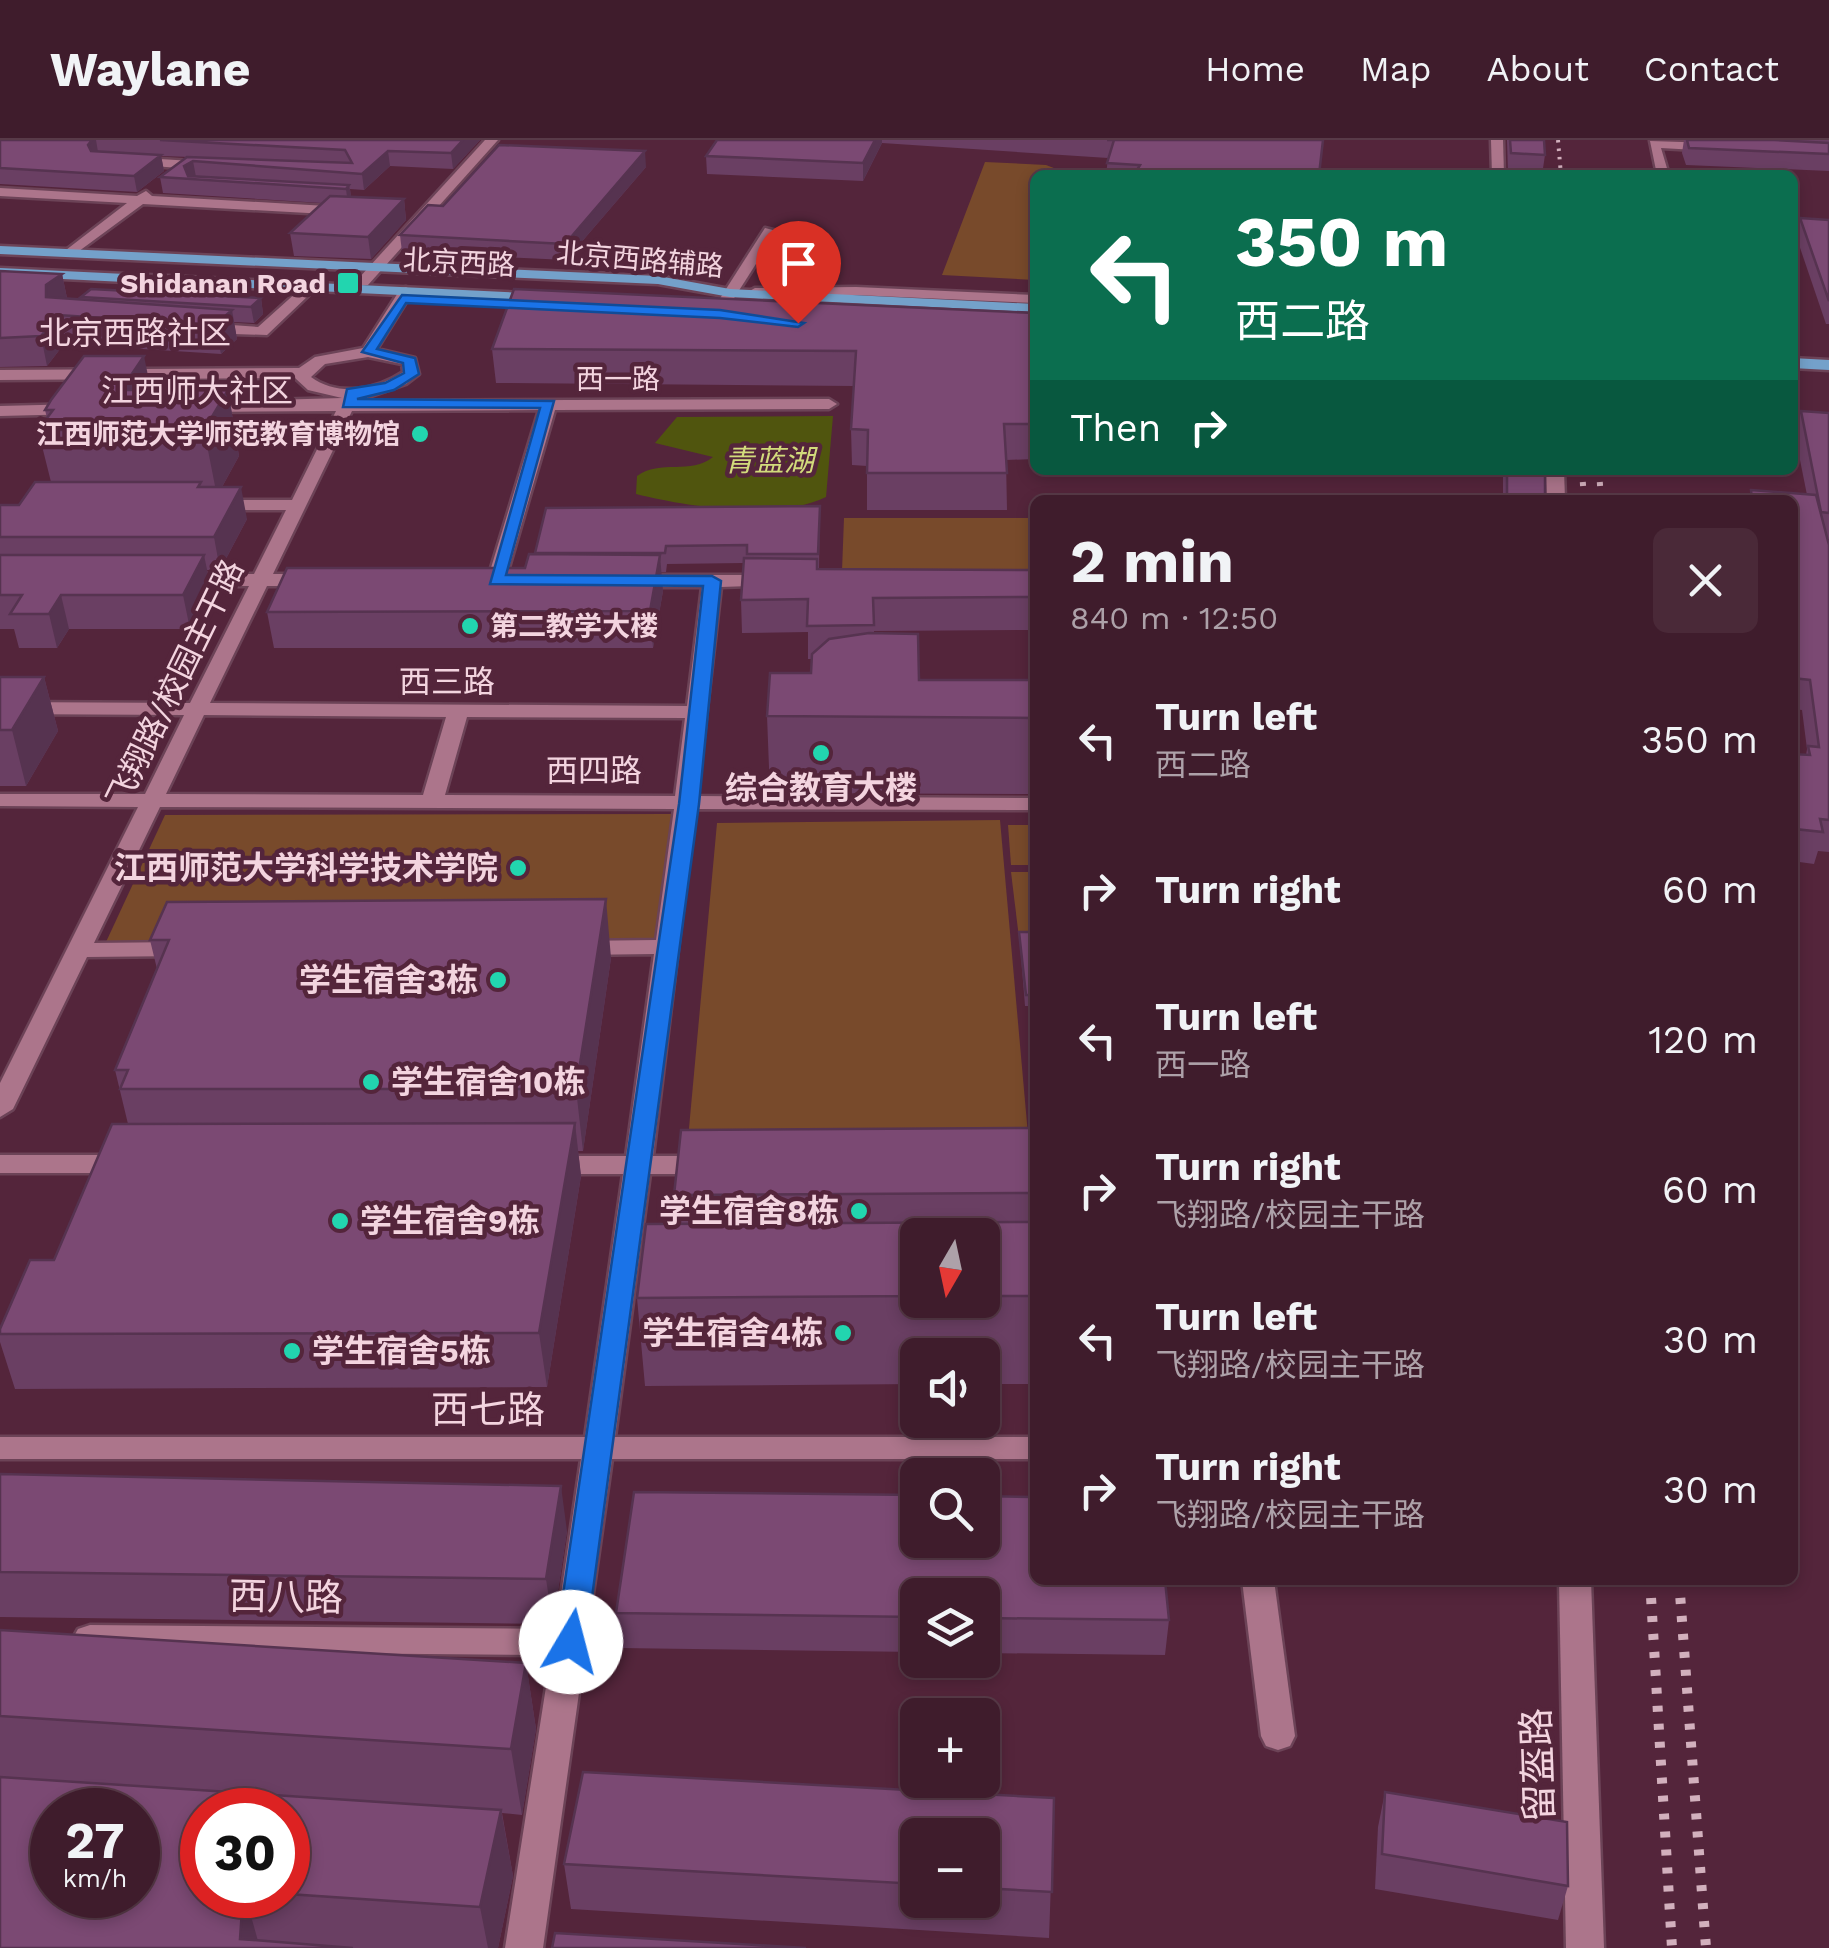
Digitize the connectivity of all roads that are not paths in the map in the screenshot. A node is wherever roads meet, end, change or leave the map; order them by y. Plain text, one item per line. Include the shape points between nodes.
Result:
1 (492, 140) edge
2 (1498, 140) edge
3 (1732, 148) edge
4 (202, 152) edge
5 (116, 161) edge
6 (186, 165) junction
7 (222, 166) edge
8 (1498, 170) edge
9 (1662, 170) edge
10 (143, 182) edge
11 (161, 184) junction
12 (0, 192) edge
13 (140, 200) junction
14 (344, 211) edge
15 (770, 232) dead end
16 (0, 250) edge
17 (70, 253) junction
18 (0, 263) edge
19 (378, 266) junction
20 (0, 272) edge
21 (0, 280) edge
22 (362, 282) junction
23 (104, 285) junction
24 (303, 294) junction
25 (404, 295) junction
26 (89, 296) edge
27 (1030, 299) edge
28 (726, 302) junction
29 (563, 303) edge
30 (704, 306) edge
31 (1030, 308) edge
32 (740, 315) edge
33 (1030, 320) edge
34 (1030, 320) edge
35 (188, 328) edge
36 (1798, 348) edge
37 (1829, 350) edge
38 (368, 352) junction
39 (1798, 363) edge
40 (1829, 365) edge
41 (303, 372) junction
42 (0, 375) edge
43 (350, 398) junction
44 (549, 404) junction
45 (829, 404) dead end
46 (174, 407) edge
47 (96, 409) edge
48 (0, 411) edge
49 (298, 504) junction
50 (199, 505) edge
51 (150, 580) edge
52 (262, 580) junction
53 (340, 580) edge
54 (496, 580) edge
55 (614, 581) edge
56 (712, 581) junction
57 (791, 581) edge
58 (0, 708) edge
59 (196, 711) junction
60 (458, 712) junction
61 (697, 712) junction
62 (0, 800) edge
63 (153, 801) junction
64 (432, 802) junction
65 (689, 804) junction
66 (1030, 804) edge
67 (667, 947) junction
68 (550, 948) edge
69 (216, 949) edge
70 (79, 950) junction
71 (0, 1109) edge
72 (0, 1164) edge
73 (155, 1164) edge
74 (524, 1165) edge
75 (640, 1165) junction
76 (739, 1165) edge
77 (0, 1448) edge
78 (1030, 1448) edge
79 (600, 1450) junction
80 (1259, 1585) edge
81 (1575, 1585) edge
82 (59, 1638) edge
83 (571, 1642) junction
84 (1278, 1736) dead end
85 (524, 1948) edge
86 (1585, 1948) edge

1 - 19 street
2 - 8 street
3 - 9 street via 1654,144
4 - 6 street
5 - 6 street
6 - 7 street
6 - 11 street
10 - 11 street
11 - 13 street
12 - 13 street
13 - 14 street
13 - 17 street
15 - 28 street
16 - 17 main road, 北京西路辅路
17 - 19 main road, 北京西路辅路
18 - 22 main road, 北京西路
19 - 22 street
19 - 28 main road, 北京西路辅路 via 658,280
20 - 25 main road, 北京西路
21 - 23 main road, 北京西路辅路
22 - 28 main road, 北京西路
23 - 24 main road, 北京西路辅路
23 - 26 street
24 - 25 main road, 北京西路辅路
24 - 35 street via 262,332
25 - 29 main road, 北京西路辅路
25 - 38 street
27 - 28 street via 856,291
28 - 31 main road, 北京西路辅路
28 - 32 street
28 - 33 main road, 北京西路
30 - 34 main road, 北京西路
36 - 37 main road
38 - 41 street via 320,360
38 - 43 street via 410,361 412,374
39 - 40 main road
41 - 42 street
41 - 43 street via 309,385
43 - 44 street, 西一路
43 - 46 street
43 - 49 street, 飞翔路/校园主干路
44 - 45 street, 西一路
44 - 54 street
47 - 48 street
49 - 50 street
49 - 52 street, 飞翔路/校园主干路
51 - 52 street
52 - 53 street
52 - 59 street, 飞翔路/校园主干路
55 - 56 street
56 - 57 street
56 - 61 street
58 - 59 street, 西三路
59 - 60 street, 西三路
59 - 63 street, 飞翔路/校园主干路
60 - 61 street, 西三路
60 - 64 street
61 - 65 street
62 - 63 street, 西四路
63 - 64 street, 西四路
63 - 70 street, 飞翔路/校园主干路
64 - 65 street, 西四路
65 - 66 street, 西四路
65 - 67 street
67 - 68 street
67 - 75 street
69 - 70 street
70 - 71 street, 飞翔路/校园主干路
72 - 73 street
74 - 75 street
75 - 76 street
75 - 79 street
77 - 79 street, 西七路
78 - 79 street, 西七路
79 - 83 street
80 - 84 street
81 - 86 street, 留盔路
82 - 83 street, 西八路
83 - 85 street

